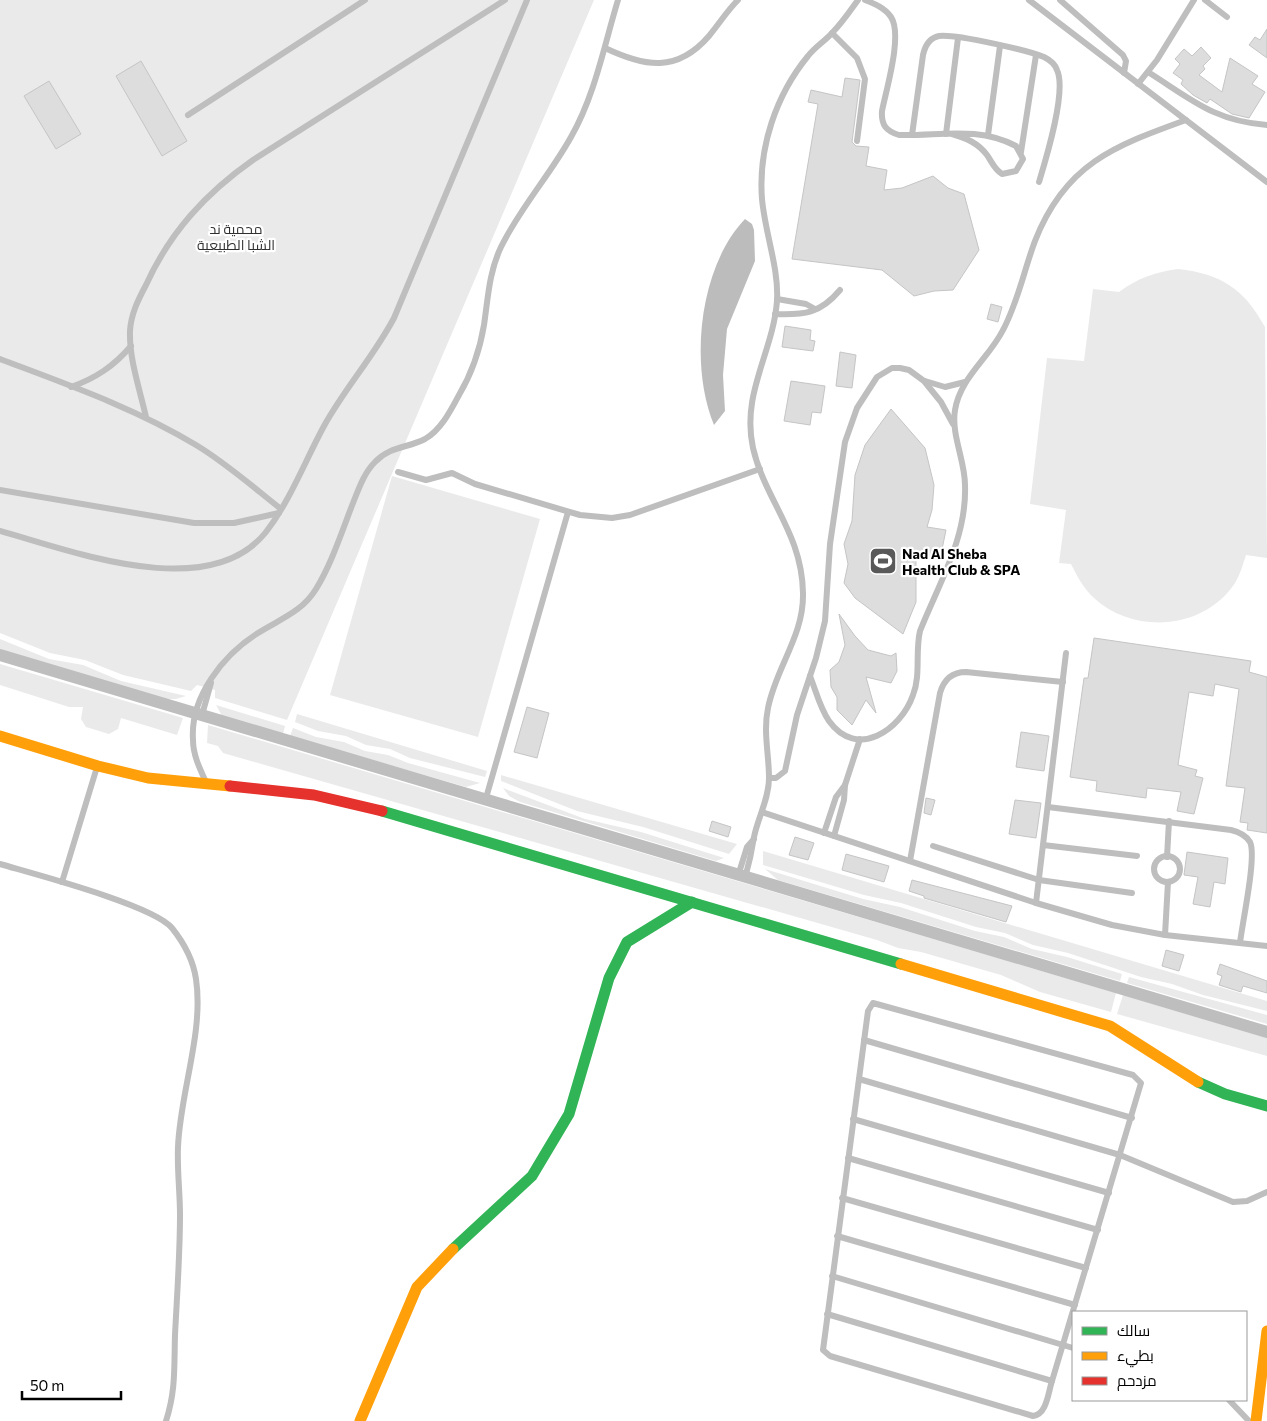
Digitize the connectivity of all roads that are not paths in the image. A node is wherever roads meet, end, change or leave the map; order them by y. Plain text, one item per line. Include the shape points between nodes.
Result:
1 (365, 0) edge
2 (505, 0) edge
3 (527, 0) edge
4 (618, 0) edge
5 (738, 0) edge
6 (858, 0) edge
7 (865, 0) edge
8 (1029, 0) edge
9 (1060, 0) edge
10 (1194, 0) edge
11 (1205, 0) edge
12 (1227, 17) dead end
13 (832, 33) junction
14 (958, 38) junction
15 (1000, 46) junction
16 (605, 48) junction
17 (1036, 55) junction
18 (1148, 72) junction
19 (1124, 73) junction
20 (1138, 84) junction
21 (188, 116) dead end
22 (1186, 120) junction
23 (1267, 125) edge
24 (949, 134) junction
25 (912, 135) junction
26 (988, 135) junction
27 (858, 141) dead end
28 (1021, 152) junction
29 (1039, 182) dead end
30 (1267, 182) edge
31 (840, 290) dead end
32 (777, 299) junction
33 (815, 309) junction
34 (775, 314) junction
35 (131, 346) junction
36 (0, 359) edge
37 (924, 381) junction
38 (965, 382) junction
39 (71, 387) junction
40 (146, 417) junction
41 (954, 426) junction
42 (760, 468) junction
43 (398, 472) dead end
44 (0, 490) edge
45 (280, 511) junction
46 (568, 512) junction
47 (0, 531) edge
48 (1066, 653) dead end
49 (0, 655) edge
50 (810, 676) junction
51 (1063, 682) junction
52 (199, 714) junction
53 (0, 736) edge
54 (860, 739) junction
55 (98, 766) junction
56 (769, 778) junction
57 (206, 784) junction
58 (845, 785) junction
59 (486, 798) junction
60 (1048, 806) junction
61 (762, 812) junction
62 (1169, 821) junction
63 (824, 833) junction
64 (834, 836) junction
65 (1043, 844) junction
66 (933, 846) dead end
67 (1137, 856) dead end
68 (1167, 857) junction
69 (910, 861) junction
70 (0, 864) edge
71 (742, 877) junction
72 (1039, 880) junction
73 (62, 882) junction
74 (1168, 882) junction
75 (1132, 893) dead end
76 (692, 902) junction
77 (1036, 903) junction
78 (1165, 935) junction
79 (1240, 943) junction
80 (1267, 946) edge
81 (1267, 1032) edge
82 (864, 1040) junction
83 (859, 1079) junction
84 (1267, 1106) edge
85 (1132, 1118) junction
86 (853, 1119) junction
87 (1120, 1155) junction
88 (848, 1158) junction
89 (1267, 1192) edge
90 (1109, 1193) junction
91 (842, 1198) junction
92 (1098, 1230) junction
93 (837, 1236) junction
94 (1086, 1268) junction
95 (832, 1276) junction
96 (1075, 1305) junction
97 (1073, 1311) edge
98 (827, 1314) junction
99 (1072, 1315) edge
100 (1267, 1330) edge
101 (1063, 1345) junction
102 (1072, 1348) edge
103 (1052, 1381) junction
104 (1230, 1401) edge
105 (166, 1421) edge
106 (360, 1421) edge
107 (1249, 1421) edge
108 (1256, 1421) edge

1 - 21 lane
2 - 35 lane via 253,160 206,197 167,244 152,271 135,309
3 - 45 lane via 394,318 382,341 325,423
4 - 16 lane
5 - 16 lane via 698,47 676,59 652,64 635,62
6 - 13 lane
7 - 25 lane via 886,10 895,25 882,120 891,133
8 - 19 lane
9 - 19 lane via 1123,56 1126,61
10 - 18 lane
11 - 12 lane
13 - 27 lane via 857,58 865,79
13 - 32 lane via 792,78 769,132 763,161 762,190
14 - 15 lane
14 - 24 lane
14 - 25 lane via 940,36 924,48
15 - 17 lane
15 - 26 lane
16 - 52 lane via 591,93 571,137 501,248 489,284 479,348 447,416 426,438 394,448 375,462 362,481 324,575 309,600 286,618 249,639 227,658 211,679
17 - 28 lane
17 - 29 lane via 1052,62 1059,76 1053,133
18 - 20 lane
18 - 23 lane via 1212,113 1240,123
19 - 20 lane
20 - 22 lane
22 - 30 lane
22 - 38 lane via 1117,146 1088,165 1068,185 1055,201 1036,238 1003,330
24 - 25 lane
24 - 26 lane via 976,132
24 - 28 lane via 971,141 1002,174 1016,171 1023,159
26 - 28 lane via 1010,143
31 - 33 lane via 831,300
32 - 33 lane via 806,304
32 - 34 lane
33 - 34 lane via 805,314
34 - 42 lane via 751,404 750,426
35 - 39 lane via 110,367
35 - 40 lane
36 - 39 lane
37 - 38 lane via 945,387
37 - 41 lane
37 - 50 lane via 909,370 900,368 884,372 866,392 850,424 830,544 825,620
38 - 41 lane via 955,410
39 - 40 lane
40 - 45 lane via 198,446
41 - 54 lane via 966,484 963,517 955,550 920,631 914,694 894,726 872,739
42 - 46 lane via 630,515 594,518
42 - 56 lane via 796,548 803,593 797,636 768,706 765,739
43 - 46 lane via 426,480 452,473 475,484
44 - 45 lane via 194,523 234,523
45 - 47 lane via 264,534 246,550 224,562 199,568 174,569 102,559
46 - 59 lane
48 - 51 lane
49 - 52 street
50 - 54 lane via 829,721 842,733
50 - 56 lane via 797,715 785,771 776,778
51 - 60 lane
51 - 69 lane via 966,672 946,679 940,693
52 - 57 lane via 193,726 194,752
52 - 59 street
53 - 55 street
54 - 58 lane
55 - 57 street via 148,778
55 - 73 lane
56 - 61 lane
57 - 76 street via 289,792 350,803
58 - 63 lane via 836,797
58 - 64 lane
59 - 71 street
60 - 62 lane
60 - 65 lane
61 - 63 lane
61 - 71 lane
62 - 68 lane
62 - 79 lane via 1239,832 1250,842 1252,856
63 - 64 lane
64 - 69 lane
65 - 67 lane
65 - 72 lane
66 - 72 lane
68 - 74 lane via 1177,861 1179,872
68 - 74 lane via 1161,858 1154,867 1157,878
69 - 77 lane
70 - 73 lane
71 - 81 street
72 - 75 lane
72 - 77 lane
73 - 105 lane via 144,910 170,926 184,943 196,978 191,1060 178,1147 180,1236 175,1383
74 - 78 lane
76 - 84 street via 1110,1026 1180,1072 1242,1103
76 - 106 street via 627,942 609,978 569,1114 532,1176 466,1235 417,1287
77 - 78 lane via 1112,925
78 - 79 lane
79 - 80 lane
82 - 83 lane
82 - 85 lane
82 - 85 lane via 868,1009 876,1003 1133,1075 1141,1085
83 - 86 lane
83 - 87 lane
85 - 87 lane
86 - 88 lane
86 - 90 lane
87 - 89 lane via 1233,1202 1247,1201
87 - 90 lane
88 - 91 lane
88 - 92 lane
90 - 92 lane
91 - 93 lane
91 - 94 lane
92 - 94 lane
93 - 95 lane
93 - 96 lane
94 - 96 lane
95 - 98 lane
95 - 101 lane
96 - 97 lane
98 - 103 lane
98 - 103 lane via 822,1346 830,1356 1032,1416 1043,1410
99 - 101 lane
100 - 108 street
101 - 102 lane
101 - 103 lane
104 - 107 lane

